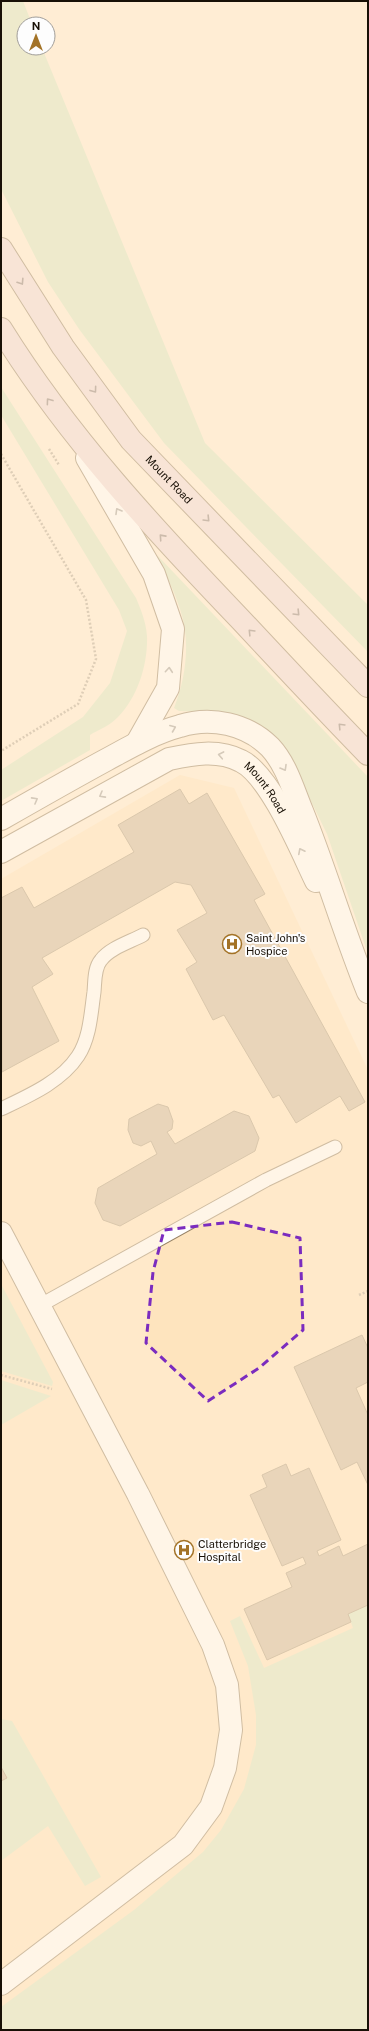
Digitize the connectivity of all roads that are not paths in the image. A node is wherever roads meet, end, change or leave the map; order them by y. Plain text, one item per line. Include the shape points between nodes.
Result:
1 (1, 249) edge
2 (1, 329) edge
3 (72, 432) junction
4 (368, 686) edge
5 (137, 743) junction
6 (368, 754) edge
7 (1, 819) edge
8 (1, 852) edge
9 (143, 935) dead end
10 (350, 948) junction
11 (368, 992) edge
12 (1, 1109) edge
13 (335, 1147) dead end
14 (1, 1233) edge
15 (39, 1306) junction
16 (1, 1984) edge

1 -> 4 main road, Mount Road via 63,347 131,440
3 -> 2 main road via 24,366
5 -> 3 street via 168,688 173,629 154,574
6 -> 3 main road via 182,559
7 -> 5 street, Mount Road
5 -> 10 street, Mount Road via 180,726 205,721 229,724 246,731 270,747 286,770 317,849
10 -> 8 street, Mount Road via 260,775 241,761 221,755 201,753 169,759
9 - 12 lane via 100,960 96,970 90,1026 78,1055 63,1074
10 - 11 street, Mount Road
13 - 15 lane via 266,1180
14 - 15 street
15 - 16 street via 89,1399 213,1645 227,1685 231,1730 225,1768 211,1807 183,1845

